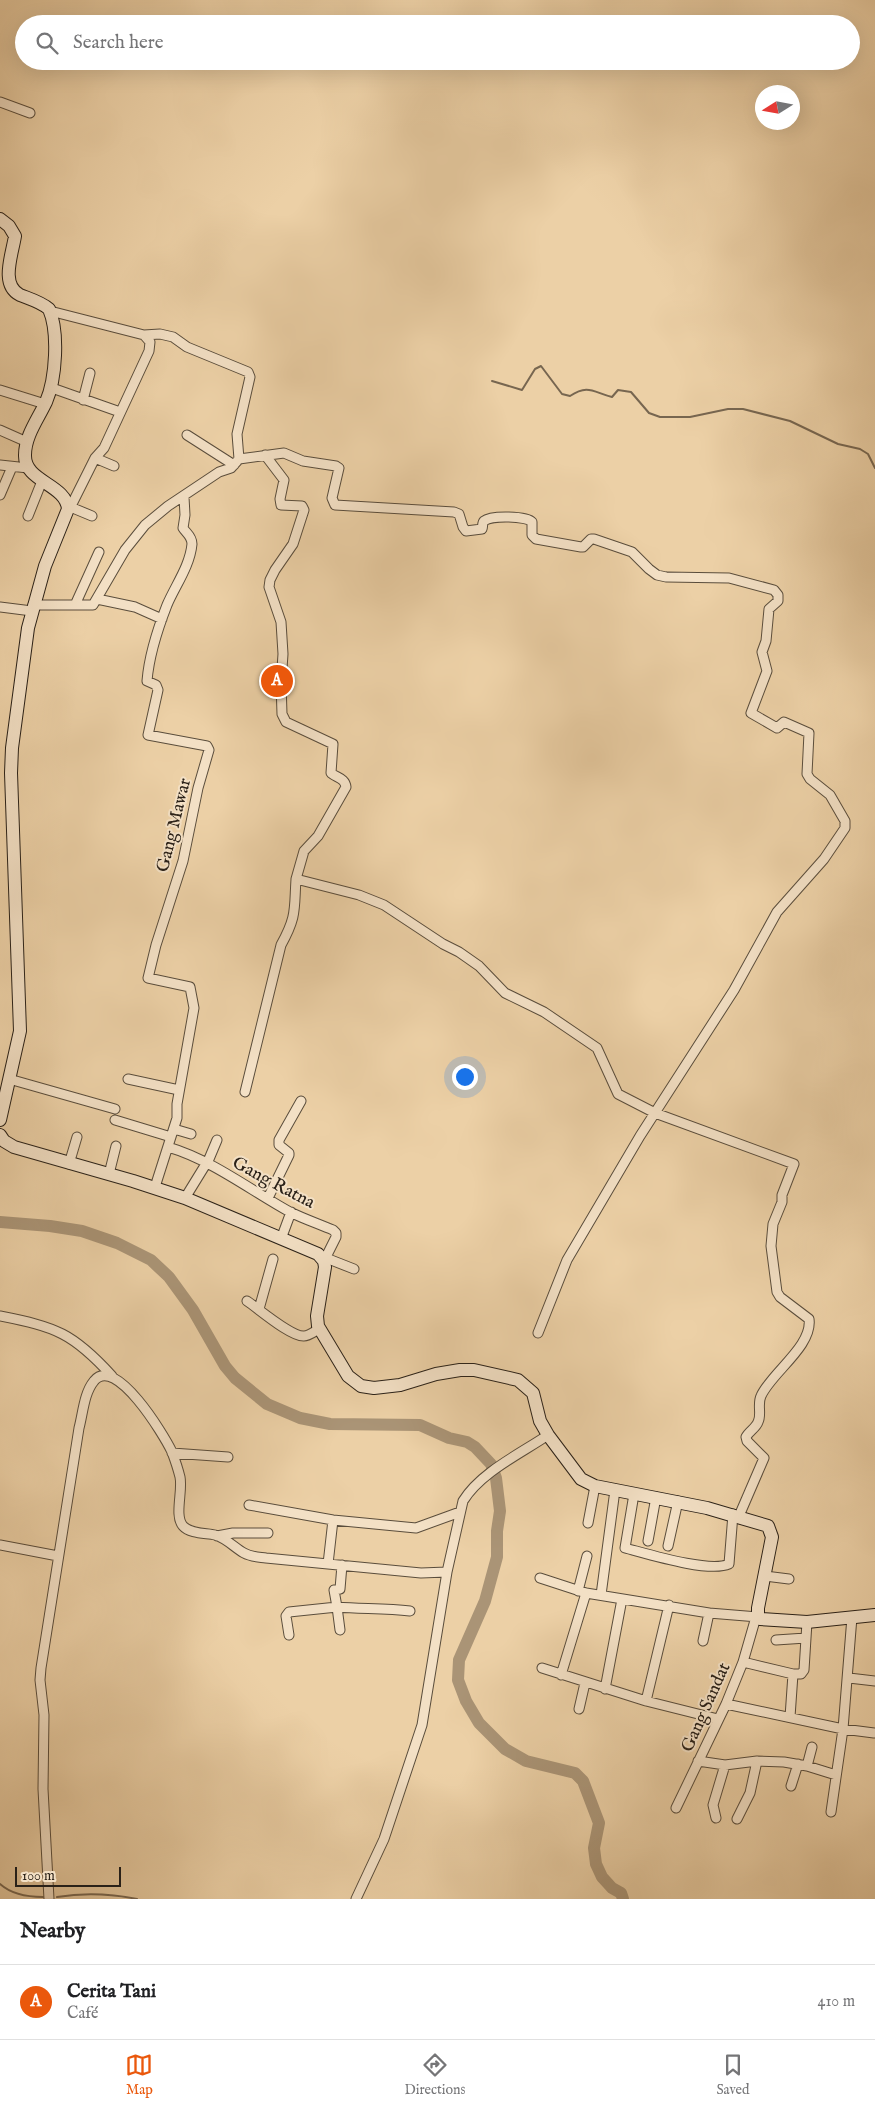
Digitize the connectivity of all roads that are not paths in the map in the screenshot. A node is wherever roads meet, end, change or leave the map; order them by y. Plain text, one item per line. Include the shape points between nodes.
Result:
1 (0, 102) edge
2 (30, 113) dead end
3 (0, 219) edge
4 (3, 271) edge
5 (50, 311) junction
6 (144, 335) junction
7 (90, 373) dead end
8 (52, 388) junction
9 (0, 390) edge
10 (83, 400) junction
11 (45, 404) junction
12 (120, 412) junction
13 (0, 430) edge
14 (187, 435) dead end
15 (27, 442) junction
16 (265, 455) junction
17 (96, 458) junction
18 (237, 462) junction
19 (0, 465) edge
20 (114, 466) dead end
21 (12, 467) junction
22 (28, 468) junction
23 (42, 481) junction
24 (0, 495) edge
25 (184, 497) junction
26 (70, 506) junction
27 (28, 516) dead end
28 (92, 516) dead end
29 (99, 552) dead end
30 (98, 599) junction
31 (75, 605) junction
32 (0, 607) edge
33 (33, 608) junction
34 (162, 619) junction
35 (296, 879) junction
36 (9, 1079) junction
37 (128, 1079) dead end
38 (179, 1090) junction
39 (245, 1092) dead end
40 (301, 1101) dead end
41 (115, 1109) dead end
42 (655, 1113) junction
43 (0, 1120) edge
44 (115, 1120) dead end
45 (172, 1133) junction
46 (192, 1134) dead end
47 (0, 1135) edge
48 (77, 1137) dead end
49 (217, 1140) dead end
50 (116, 1146) dead end
51 (168, 1147) junction
52 (206, 1163) junction
53 (69, 1164) junction
54 (109, 1174) junction
55 (155, 1187) junction
56 (185, 1198) junction
57 (268, 1198) junction
58 (291, 1212) junction
59 (281, 1239) junction
60 (325, 1259) junction
61 (273, 1260) dead end
62 (354, 1269) dead end
63 (247, 1301) dead end
64 (259, 1309) junction
65 (0, 1316) edge
66 (319, 1329) junction
67 (538, 1334) dead end
68 (112, 1376) junction
69 (548, 1435) junction
70 (172, 1453) junction
71 (228, 1457) dead end
72 (595, 1486) junction
73 (615, 1490) junction
74 (634, 1494) junction
75 (656, 1497) junction
76 (678, 1501) junction
77 (249, 1505) dead end
78 (460, 1512) junction
79 (736, 1515) junction
80 (333, 1520) junction
81 (588, 1522) dead end
82 (268, 1533) dead end
83 (218, 1536) junction
84 (648, 1541) dead end
85 (0, 1545) edge
86 (668, 1546) dead end
87 (58, 1556) junction
88 (587, 1556) dead end
89 (328, 1564) junction
90 (342, 1565) junction
91 (446, 1572) junction
92 (765, 1576) junction
93 (540, 1578) dead end
94 (789, 1579) dead end
95 (582, 1592) junction
96 (601, 1595) junction
97 (622, 1599) junction
98 (669, 1605) junction
99 (337, 1607) junction
100 (410, 1611) dead end
101 (709, 1613) junction
102 (875, 1615) edge
103 (757, 1617) junction
104 (852, 1617) junction
105 (807, 1622) junction
106 (340, 1630) dead end
107 (289, 1635) dead end
108 (806, 1638) junction
109 (776, 1640) dead end
110 (703, 1641) dead end
111 (743, 1662) junction
112 (542, 1668) dead end
113 (793, 1674) junction
114 (561, 1675) junction
115 (849, 1678) junction
116 (875, 1681) edge
117 (586, 1683) junction
118 (605, 1689) junction
119 (646, 1701) junction
120 (726, 1704) junction
121 (579, 1709) dead end
122 (790, 1717) junction
123 (718, 1719) junction
124 (844, 1729) junction
125 (874, 1733) edge
126 (812, 1746) dead end
127 (757, 1760) junction
128 (698, 1761) junction
129 (725, 1765) junction
130 (803, 1765) junction
131 (836, 1775) junction
132 (791, 1786) dead end
133 (676, 1808) dead end
134 (831, 1812) dead end
135 (716, 1818) dead end
136 (737, 1819) dead end
137 (49, 1899) edge
138 (356, 1899) edge

1 - 2 street
3 - 4 street via 15,236
4 - 5 street via 10,289
5 - 6 street
5 - 8 street via 55,358
6 - 12 street via 150,342 150,351
6 - 18 street via 173,337 187,347 250,373 238,434
7 - 10 street
8 - 10 street
8 - 11 street
9 - 11 street
10 - 12 street
11 - 15 street
12 - 17 street
13 - 15 street
14 - 18 street
15 - 22 street via 25,456
16 - 18 street
16 - 35 street via 284,480 282,505 302,506 304,510 292,544 270,580 272,599 281,622 284,654 282,714 286,722 333,744 331,773 344,780 346,788 320,832 304,851
16 - 42 street via 284,453 303,461 339,468 332,498 335,505 454,512 459,514 466,530 482,529 486,520 509,516 531,519 532,535 536,538 580,547 594,539 632,552 657,575 729,578 774,590 778,595 778,601 769,610 762,652 767,671 751,713 777,728 785,722 809,733 808,774 830,795 845,820 845,828 824,859 777,912 734,990
17 - 20 street
17 - 26 street
18 - 25 street
19 - 21 street
21 - 22 street
21 - 24 street
22 - 23 street
23 - 26 street
23 - 27 street
25 - 30 street via 154,518 131,542
25 - 34 street, Gang Mawar via 183,528 190,536 191,547
26 - 28 street
26 - 33 street via 45,566
29 - 31 street
30 - 31 street via 90,606
30 - 34 street via 140,608
31 - 33 street
32 - 33 street
33 - 36 street via 24,645 11,762 21,1019
34 - 38 street, Gang Mawar via 148,677 148,682 156,685 158,690 148,735 207,746 209,750 183,861 148,978 192,990 194,1008
35 - 39 street via 296,909 292,926 281,945
35 - 42 street via 359,895 384,905 459,952 479,966 505,993 544,1012 593,1045 603,1059 616,1093
36 - 41 street
36 - 43 street
37 - 38 street
38 - 45 street, Gang Mawar via 178,1115
40 - 57 street via 279,1140 279,1145 289,1155
42 - 67 street via 567,1260
42 - 79 street via 794,1164 773,1224 771,1246 777,1292 809,1319 809,1324 798,1350 760,1397 759,1421 746,1437 746,1442 764,1458
44 - 45 street
45 - 46 street
45 - 51 street, Gang Mawar
47 - 53 street via 14,1147
48 - 53 street
49 - 52 street
50 - 54 street
51 - 52 street, Gang Ratna
51 - 55 street, Gang Mawar
52 - 56 street
52 - 57 street, Gang Ratna
53 - 54 street
54 - 55 street
55 - 56 street
56 - 59 street
57 - 58 street, Gang Ratna
58 - 59 street
58 - 60 street, Gang Ratna via 336,1233
59 - 60 street
60 - 62 street
60 - 66 street via 317,1316
61 - 64 street
63 - 64 street
64 - 66 street via 276,1323 298,1334 305,1336
65 - 68 street via 61,1331 91,1352
66 - 69 street via 344,1372 365,1387 395,1386 460,1370 518,1380 533,1392 540,1421
68 - 70 street via 139,1402
68 - 87 street via 96,1378 88,1392
69 - 72 street via 581,1479
69 - 78 street via 477,1483 463,1501
70 - 71 street
70 - 83 street via 182,1487 179,1516 182,1525 189,1530
72 - 73 street
72 - 81 street
73 - 74 street
73 - 96 street
74 - 75 street
74 - 79 street via 625,1548 689,1563 729,1564
75 - 76 street
75 - 84 street
76 - 79 street
76 - 86 street
77 - 80 street
78 - 80 street via 416,1528
78 - 91 street
79 - 92 street via 771,1530
80 - 89 street
82 - 83 street
83 - 89 street via 254,1557
85 - 87 street
87 - 137 street via 40,1680 44,1715 43,1789
88 - 95 street
89 - 90 street
90 - 91 street via 421,1573
90 - 99 street via 340,1590 334,1590
91 - 138 street via 422,1725 384,1839
92 - 94 street
92 - 103 street
93 - 95 street
95 - 96 street
95 - 114 street
96 - 97 street
97 - 98 street
97 - 118 street
98 - 101 street
98 - 119 street
99 - 100 street
99 - 106 street
99 - 107 street via 289,1612 286,1616
101 - 103 street
101 - 110 street
102 - 104 street
103 - 105 street
103 - 111 street, Gang Sandat
104 - 105 street
104 - 115 street
105 - 108 street
108 - 109 street
108 - 113 street via 803,1673
111 - 113 street
111 - 120 street, Gang Sandat
112 - 114 street
113 - 122 street
114 - 117 street
115 - 116 street
115 - 124 street
117 - 118 street
117 - 121 street
118 - 119 street
119 - 123 street
120 - 122 street
120 - 123 street, Gang Sandat
122 - 124 street
123 - 128 street, Gang Sandat
124 - 125 street
124 - 131 street
126 - 130 street
127 - 129 street
127 - 130 street
127 - 136 street via 750,1793
128 - 129 street
128 - 133 street, Gang Sandat
129 - 135 street via 713,1805
130 - 131 street
130 - 132 street
131 - 134 street

